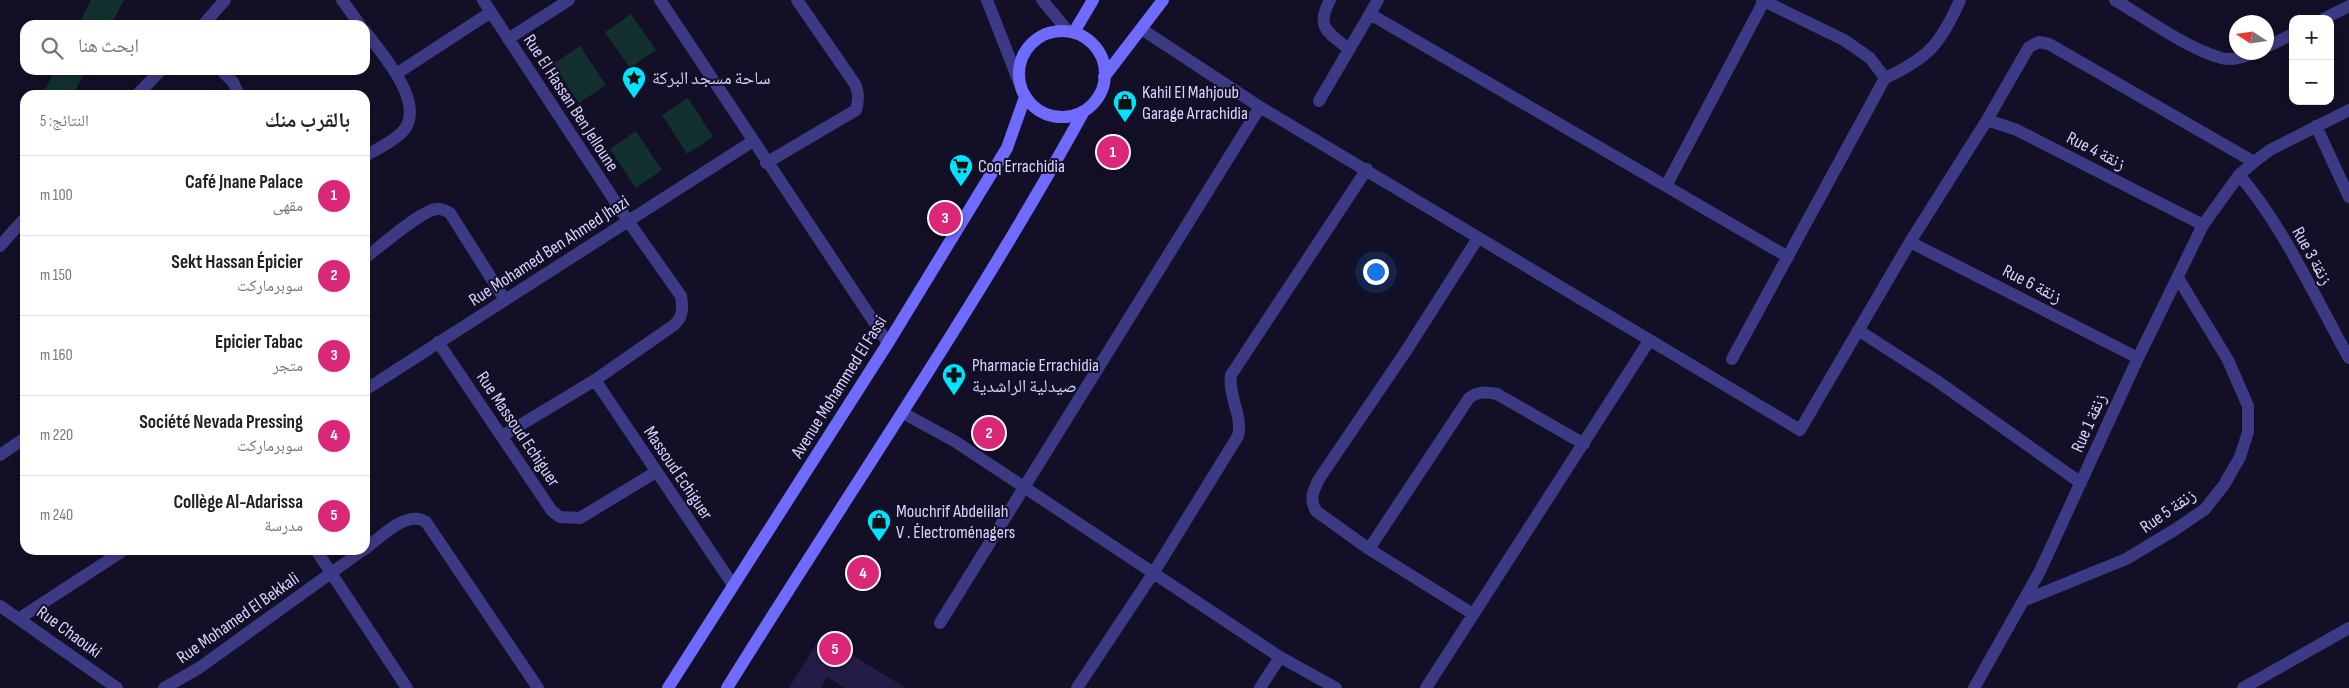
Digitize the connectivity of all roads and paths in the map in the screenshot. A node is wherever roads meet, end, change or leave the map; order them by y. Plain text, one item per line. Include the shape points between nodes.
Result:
1 (225, 0) edge
2 (342, 0) edge
3 (483, 0) edge
4 (569, 0) edge
5 (660, 0) edge
6 (797, 0) edge
7 (987, 0) edge
8 (1042, 0) edge
9 (1093, 0) edge
10 (1163, 0) edge
11 (1330, 0) edge
12 (1378, 0) edge
13 (1763, 0) edge
14 (2115, 0) edge
15 (1959, 1) edge
16 (2343, 5) edge
17 (490, 12) junction
18 (1370, 14) junction
19 (2329, 15) edge
20 (207, 20) edge
21 (356, 20) edge
22 (1143, 30) junction
23 (1071, 32) junction
24 (2289, 36) edge
25 (370, 38) edge
26 (508, 39) junction
27 (2274, 43) edge
28 (1349, 49) junction
29 (2229, 58) edge
30 (396, 74) junction
31 (156, 75) edge
32 (226, 75) edge
33 (1104, 78) junction
34 (1885, 78) junction
35 (1019, 82) junction
36 (142, 90) edge
37 (237, 90) edge
38 (1025, 97) junction
39 (1319, 101) dead end
40 (1260, 107) junction
41 (2349, 110) edge
42 (1084, 111) junction
43 (1987, 120) junction
44 (2316, 126) junction
45 (753, 141) junction
46 (370, 153) edge
47 (2254, 162) junction
48 (766, 163) junction
49 (1368, 169) junction
50 (2239, 175) junction
51 (1666, 186) junction
52 (2349, 197) edge
53 (628, 221) junction
54 (2203, 225) junction
55 (20, 227) edge
56 (1478, 238) junction
57 (1910, 242) junction
58 (0, 246) edge
59 (370, 254) edge
60 (1788, 257) junction
61 (2178, 278) junction
62 (505, 300) junction
63 (1858, 330) junction
64 (1649, 341) junction
65 (438, 342) junction
66 (888, 343) junction
67 (2138, 358) junction
68 (2349, 358) edge
69 (1732, 359) dead end
70 (595, 380) junction
71 (370, 387) edge
72 (903, 413) junction
73 (502, 436) junction
74 (20, 441) edge
75 (1584, 444) junction
76 (0, 455) edge
77 (656, 472) junction
78 (2081, 483) junction
79 (1026, 487) junction
80 (370, 545) edge
81 (1369, 549) junction
82 (115, 555) edge
83 (319, 555) edge
84 (356, 555) edge
85 (1154, 572) junction
86 (331, 574) junction
87 (733, 585) junction
88 (0, 596) edge
89 (2024, 601) junction
90 (10, 611) edge
91 (1473, 614) junction
92 (940, 623) dead end
93 (2349, 628) edge
94 (1280, 657) junction
95 (116, 688) edge
96 (164, 688) edge
97 (407, 688) edge
98 (538, 688) edge
99 (668, 688) edge
100 (728, 688) edge
101 (1077, 688) edge
102 (1260, 688) edge
103 (1336, 688) edge
104 (1426, 688) edge
105 (1974, 688) edge
106 (2243, 688) edge

1 - 20 street
2 - 21 street
3 - 17 street, Rue El Hassan Ben Jelloune
4 - 26 street
5 - 45 street
6 - 48 street via 855,84 858,91 856,110
7 - 35 street
8 - 23 street
9 - 23 main road
10 - 22 main road
11 - 28 street via 1322,14 1322,22 1326,30
12 - 18 street
13 - 34 street via 1844,40 1870,58
13 - 51 street
14 - 29 street via 2198,48
15 - 34 street via 1938,43 1921,58
16 - 19 street
17 - 26 street, Rue El Hassan Ben Jelloune
17 - 30 street
18 - 28 street
18 - 51 street
22 - 33 main road
22 - 40 street
23 - 33 main road via 1087,39 1097,49 1103,63
23 - 35 main road via 1055,31 1031,44 1023,55
24 - 27 street
25 - 30 street
26 - 53 street, Rue El Hassan Ben Jelloune
28 - 39 street
30 - 46 street via 408,97 409,116 404,130
31 - 36 street
32 - 37 street
33 - 42 main road via 1094,102
34 - 60 street
35 - 38 main road
38 - 42 main road via 1037,109 1052,116
38 - 66 main road, Avenue Mohammed El Fassi via 1007,148
40 - 49 street
40 - 79 street
41 - 44 street, Rue 1 زنقة
42 - 72 main road
43 - 47 street via 2028,47 2039,42 2049,44
43 - 54 street, Rue 4 زنقة via 2017,130
43 - 57 street
44 - 47 street, Rue 1 زنقة
44 - 52 street
45 - 48 street
45 - 53 street, Rue Mohamed Ben Ahmed Jhazi
47 - 50 street, Rue 1 زنقة
48 - 66 street
49 - 56 street
49 - 85 street via 1231,376 1232,394 1241,425 1238,436
50 - 54 street, Rue 1 زنقة
50 - 68 street, Rue 3 زنقة via 2275,224
51 - 60 street
53 - 62 street, Rue Mohamed Ben Ahmed Jhazi
53 - 70 street, Rue El Hassan Ben Jelloune via 681,296 681,319
54 - 61 street, Rue 1 زنقة
55 - 58 street
56 - 64 street
56 - 81 street via 1312,492 1311,504 1316,511
57 - 63 street
57 - 67 street, Rue 6 زنقة
59 - 62 street via 426,213 445,210
60 - 69 street
61 - 67 street, Rue 1 زنقة
61 - 89 street, Rue 5 زنقة via 2228,360 2248,406 2248,432 2240,457 2205,510 2126,559
62 - 65 street, Rue Mohamed Ben Ahmed Jhazi
63 - 64 street via 1800,430
63 - 78 street via 1937,381
64 - 75 street
65 - 71 street, Rue Mohamed Ben Ahmed Jhazi
65 - 73 street, Rue Massoud Echiguer
66 - 87 main road, Avenue Mohammed El Fassi
67 - 78 street, Rue 1 زنقة
70 - 73 street
70 - 77 street, Massoud Echiguer
72 - 79 street
72 - 100 main road
73 - 77 street, Rue Massoud Echiguer via 552,511 560,517 580,518
74 - 76 street
75 - 81 street via 1497,394 1474,394
75 - 91 street
77 - 87 street, Massoud Echiguer
78 - 89 street, Rue 1 زنقة
79 - 85 street
79 - 92 street
80 - 98 street, Rue Mohamed El Bekkali via 402,522 413,518 426,522
81 - 91 street
82 - 90 street
83 - 86 street
84 - 86 street, Rue Mohamed El Bekkali
85 - 94 street
85 - 101 street
86 - 96 street, Rue Mohamed El Bekkali via 199,668
86 - 97 street
87 - 99 main road, Avenue Mohammed El Fassi
88 - 90 street
89 - 105 street, Rue 1 زنقة
90 - 95 street, Rue Chaouki
91 - 104 street
93 - 106 street
94 - 102 street
94 - 103 street

